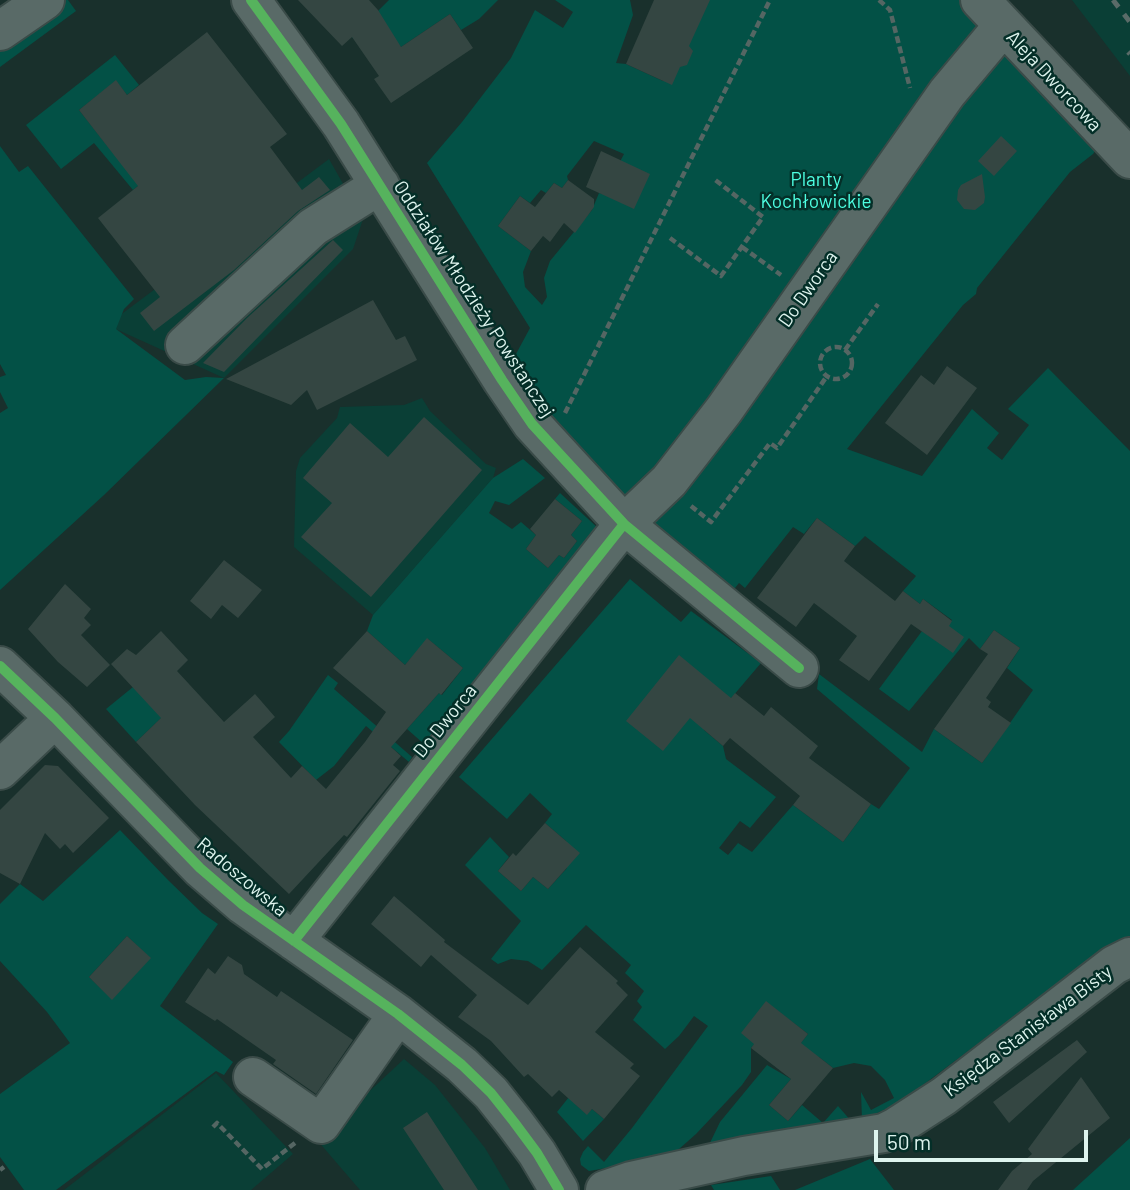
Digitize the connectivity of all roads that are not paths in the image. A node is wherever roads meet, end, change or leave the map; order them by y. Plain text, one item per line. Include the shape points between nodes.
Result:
1 (45, 0) edge
2 (251, 0) edge
3 (992, 13) edge
4 (0, 31) edge
5 (1130, 159) edge
6 (380, 185) junction
7 (184, 345) dead end
8 (624, 524) junction
9 (0, 666) edge
10 (799, 668) dead end
11 (55, 718) junction
12 (0, 770) edge
13 (294, 941) junction
14 (1130, 957) edge
15 (398, 1014) junction
16 (253, 1077) dead end
17 (559, 1190) edge
18 (605, 1190) edge

1 - 4 street
2 - 6 street, Oddziałów Młodzieży Powstańczej
3 - 5 street, Aleja Dworcowa
3 - 8 street, Do Dworca via 947,93 724,410 665,485
6 - 7 street via 313,227
6 - 8 street, Oddziałów Młodzieży Powstańczej via 524,414
8 - 10 street, Oddziałów Młodzieży Powstańczej
8 - 13 street, Do Dworca
9 - 11 street, Radoszowska
11 - 12 street
11 - 13 street, Radoszowska via 200,868
13 - 15 street, Radoszowska
14 - 18 street, Księdza Stanisława Bisty via 944,1096 884,1133 694,1167
15 - 16 street via 321,1124
15 - 17 street, Radoszowska via 491,1093

